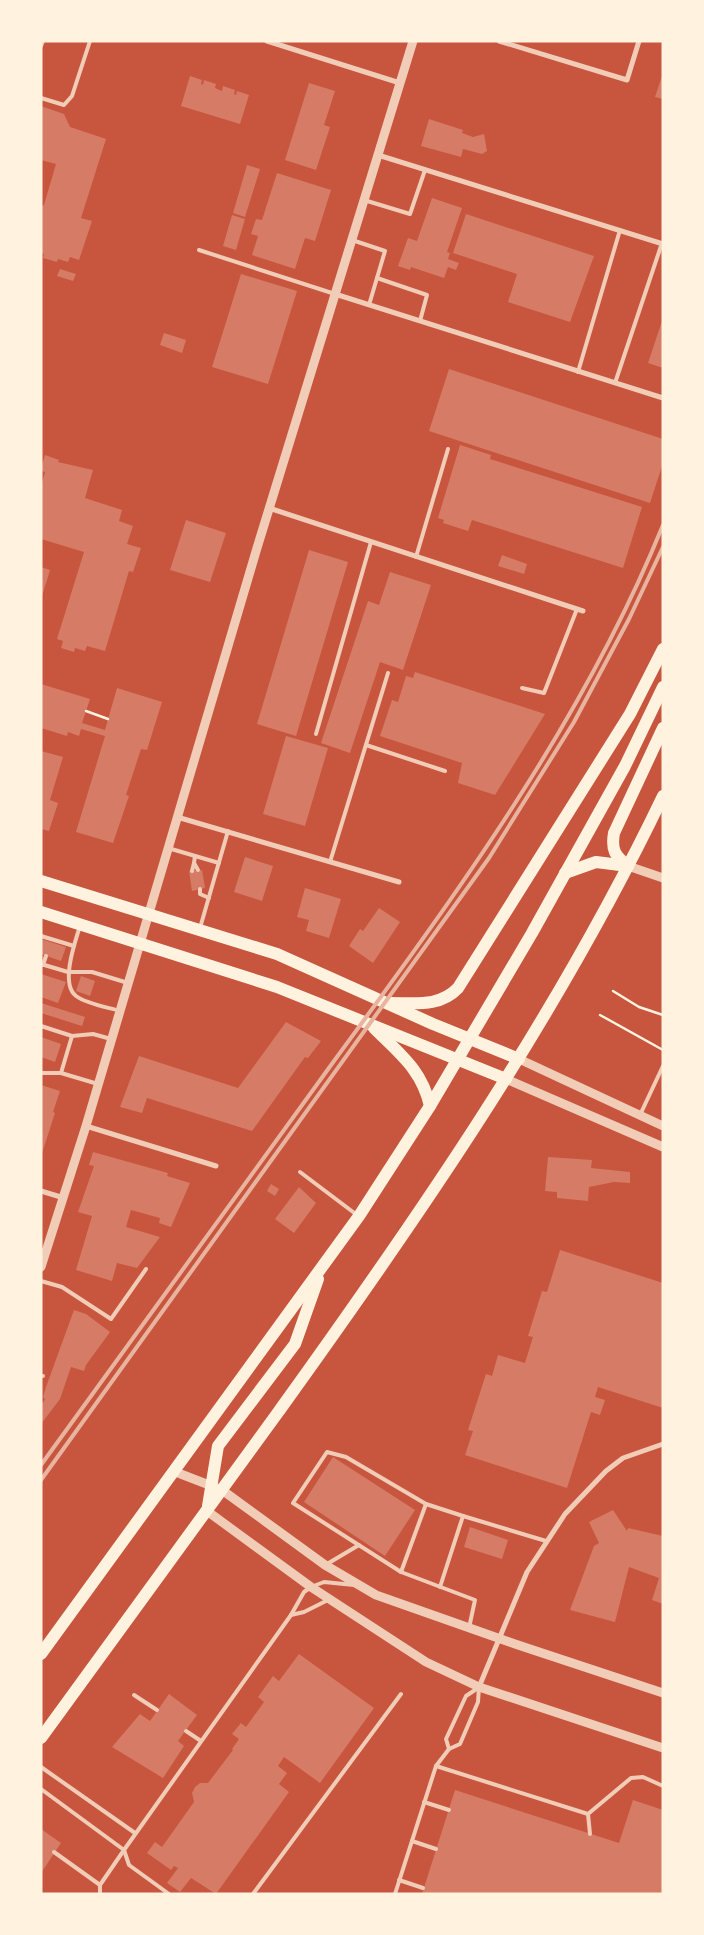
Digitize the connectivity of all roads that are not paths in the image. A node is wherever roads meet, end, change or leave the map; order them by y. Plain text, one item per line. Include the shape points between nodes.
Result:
1 (43, 41) edge
2 (90, 41) edge
3 (268, 41) edge
4 (413, 41) edge
5 (499, 41) edge
6 (639, 41) edge
7 (41, 46) edge
8 (400, 83) junction
9 (41, 98) edge
10 (378, 155) junction
11 (425, 170) junction
12 (364, 200) junction
13 (620, 230) junction
14 (352, 240) junction
15 (662, 243) edge
16 (199, 250) dead end
17 (376, 278) junction
18 (335, 294) junction
19 (369, 305) junction
20 (420, 321) junction
21 (578, 372) junction
22 (615, 383) junction
23 (663, 398) edge
24 (448, 449) dead end
25 (269, 508) junction
26 (371, 542) junction
27 (416, 556) junction
28 (577, 609) junction
29 (583, 611) dead end
30 (663, 649) edge
31 (388, 673) dead end
32 (663, 687) edge
33 (522, 688) dead end
34 (663, 728) edge
35 (316, 734) dead end
36 (366, 745) junction
37 (445, 771) dead end
38 (663, 796) edge
39 (177, 816) junction
40 (228, 832) junction
41 (168, 848) junction
42 (195, 856) junction
43 (330, 862) junction
44 (194, 863) junction
45 (219, 863) junction
46 (628, 866) junction
47 (198, 870) dead end
48 (192, 871) dead end
49 (564, 873) junction
50 (663, 878) edge
51 (41, 881) edge
52 (399, 882) dead end
53 (200, 889) dead end
54 (194, 890) dead end
55 (200, 894) junction
56 (209, 898) junction
57 (41, 912) edge
58 (148, 913) junction
59 (80, 925) junction
60 (200, 929) junction
61 (41, 936) edge
62 (139, 944) junction
63 (74, 946) junction
64 (46, 956) dead end
65 (42, 964) edge
66 (68, 972) junction
67 (128, 983) junction
68 (386, 1003) junction
69 (120, 1011) junction
70 (371, 1025) junction
71 (41, 1026) edge
72 (72, 1036) junction
73 (111, 1039) junction
74 (470, 1040) junction
75 (458, 1058) junction
76 (519, 1059) junction
77 (663, 1066) edge
78 (61, 1072) junction
79 (41, 1073) edge
80 (506, 1079) junction
81 (98, 1084) junction
82 (430, 1106) junction
83 (640, 1115) junction
84 (86, 1126) junction
85 (663, 1126) edge
86 (663, 1147) edge
87 (216, 1166) dead end
88 (300, 1172) dead end
89 (41, 1191) edge
90 (64, 1198) junction
91 (358, 1216) junction
92 (44, 1246) edge
93 (41, 1266) edge
94 (322, 1266) junction
95 (146, 1269) dead end
96 (41, 1281) edge
97 (663, 1444) edge
98 (173, 1471) junction
99 (217, 1488) junction
100 (426, 1504) junction
101 (208, 1511) junction
102 (463, 1516) junction
103 (546, 1541) junction
104 (358, 1545) junction
105 (325, 1565) junction
106 (401, 1572) junction
107 (361, 1586) junction
108 (311, 1587) junction
109 (440, 1587) junction
110 (330, 1600) junction
111 (291, 1615) junction
112 (469, 1628) junction
113 (498, 1638) junction
114 (41, 1654) edge
115 (479, 1687) junction
116 (663, 1693) edge
117 (134, 1694) dead end
118 (401, 1694) dead end
119 (157, 1710) dead end
120 (186, 1730) dead end
121 (41, 1738) edge
122 (201, 1741) junction
123 (663, 1748) edge
124 (449, 1749) junction
125 (436, 1766) junction
126 (41, 1767) edge
127 (663, 1786) edge
128 (41, 1789) edge
129 (424, 1802) junction
130 (449, 1810) dead end
131 (588, 1814) junction
132 (135, 1833) junction
133 (590, 1834) dead end
134 (412, 1841) junction
135 (436, 1849) dead end
136 (124, 1850) junction
137 (54, 1852) dead end
138 (399, 1880) junction
139 (100, 1885) junction
140 (423, 1888) dead end
141 (100, 1894) edge
142 (169, 1894) edge
143 (253, 1894) edge
144 (395, 1894) edge

1 - 7 lane
2 - 9 lane via 72,96 64,105
3 - 8 street
4 - 8 street
5 - 6 street via 627,80
8 - 10 street
10 - 11 street
10 - 12 street
11 - 12 lane via 410,214
11 - 13 street
12 - 14 street
13 - 15 street
13 - 21 lane
14 - 17 lane via 385,251
14 - 18 street
15 - 22 lane
16 - 18 lane
17 - 19 lane
17 - 20 lane via 427,295
18 - 19 street
18 - 25 street
19 - 20 street
20 - 21 street
21 - 22 street
22 - 23 street
24 - 27 lane
25 - 26 street
25 - 39 street
26 - 27 street
26 - 35 lane
27 - 28 street
28 - 29 street
28 - 33 lane via 544,693
30 - 68 main road via 630,714 458,988 447,998 435,1002
31 - 36 lane
32 - 49 main road via 625,766
34 - 46 main road via 614,833 612,845 615,856
36 - 37 lane
36 - 43 lane
38 - 46 main road
39 - 40 street
39 - 41 street
40 - 43 street
40 - 45 lane
41 - 42 lane
41 - 58 street
42 - 44 lane
42 - 45 lane
43 - 52 street
44 - 47 lane
44 - 48 lane
45 - 56 lane
46 - 49 main road via 596,862
46 - 50 street
46 - 76 main road
49 - 74 main road
51 - 58 main road
53 - 55 lane
54 - 55 lane
55 - 56 lane
56 - 60 lane
57 - 59 main road
58 - 60 main road
58 - 62 street
59 - 62 main road
59 - 63 lane
60 - 68 main road via 288,958
61 - 63 lane
62 - 67 street
62 - 70 main road via 277,987
63 - 66 lane
64 - 65 lane
65 - 66 lane
66 - 67 lane via 92,972
66 - 69 lane via 70,990 76,997
67 - 69 street
68 - 74 main road
69 - 73 street
70 - 75 main road
70 - 82 main road via 417,1072
71 - 72 lane
72 - 73 lane via 93,1034
72 - 78 lane
73 - 81 street
74 - 75 main road
74 - 76 main road
75 - 80 main road
75 - 82 main road
76 - 80 main road
76 - 83 street
77 - 83 lane
78 - 79 lane
78 - 81 lane
80 - 86 street
80 - 99 main road via 368,1288
81 - 84 street
82 - 91 main road
83 - 85 street
84 - 87 street
84 - 90 street
88 - 91 lane
89 - 90 street
90 - 92 street
91 - 94 main road
92 - 93 street
94 - 98 main road
94 - 99 main road via 295,1344 218,1446
95 - 96 lane via 111,1319 62,1287
97 - 103 street via 623,1458 606,1470 565,1514
98 - 99 street
98 - 114 main road
99 - 101 main road
99 - 105 street
100 - 102 lane
100 - 104 lane via 346,1457 327,1452 293,1503
100 - 106 lane
101 - 108 street
101 - 121 main road
102 - 103 lane
102 - 109 lane
103 - 113 street via 526,1572
104 - 105 lane
104 - 106 lane
105 - 107 street
106 - 109 lane
107 - 108 lane via 324,1582
107 - 112 street via 376,1595
108 - 110 street
108 - 111 lane via 304,1592
109 - 112 lane via 475,1600
110 - 111 lane
110 - 115 street via 426,1662
111 - 122 lane
112 - 113 street
113 - 115 street
113 - 116 street
115 - 123 street
115 - 124 lane via 478,1702 460,1744
115 - 124 lane via 466,1696 446,1739
117 - 119 lane
118 - 143 lane
120 - 122 lane
122 - 132 lane
124 - 125 lane
125 - 129 lane
125 - 131 lane
126 - 132 lane
127 - 131 lane via 643,1777 631,1778
128 - 136 lane
129 - 130 lane
129 - 134 lane
131 - 133 lane
132 - 136 lane
134 - 135 lane
134 - 138 lane
136 - 139 lane
136 - 142 lane via 129,1865
137 - 139 lane
138 - 140 lane
138 - 144 lane
139 - 141 lane

